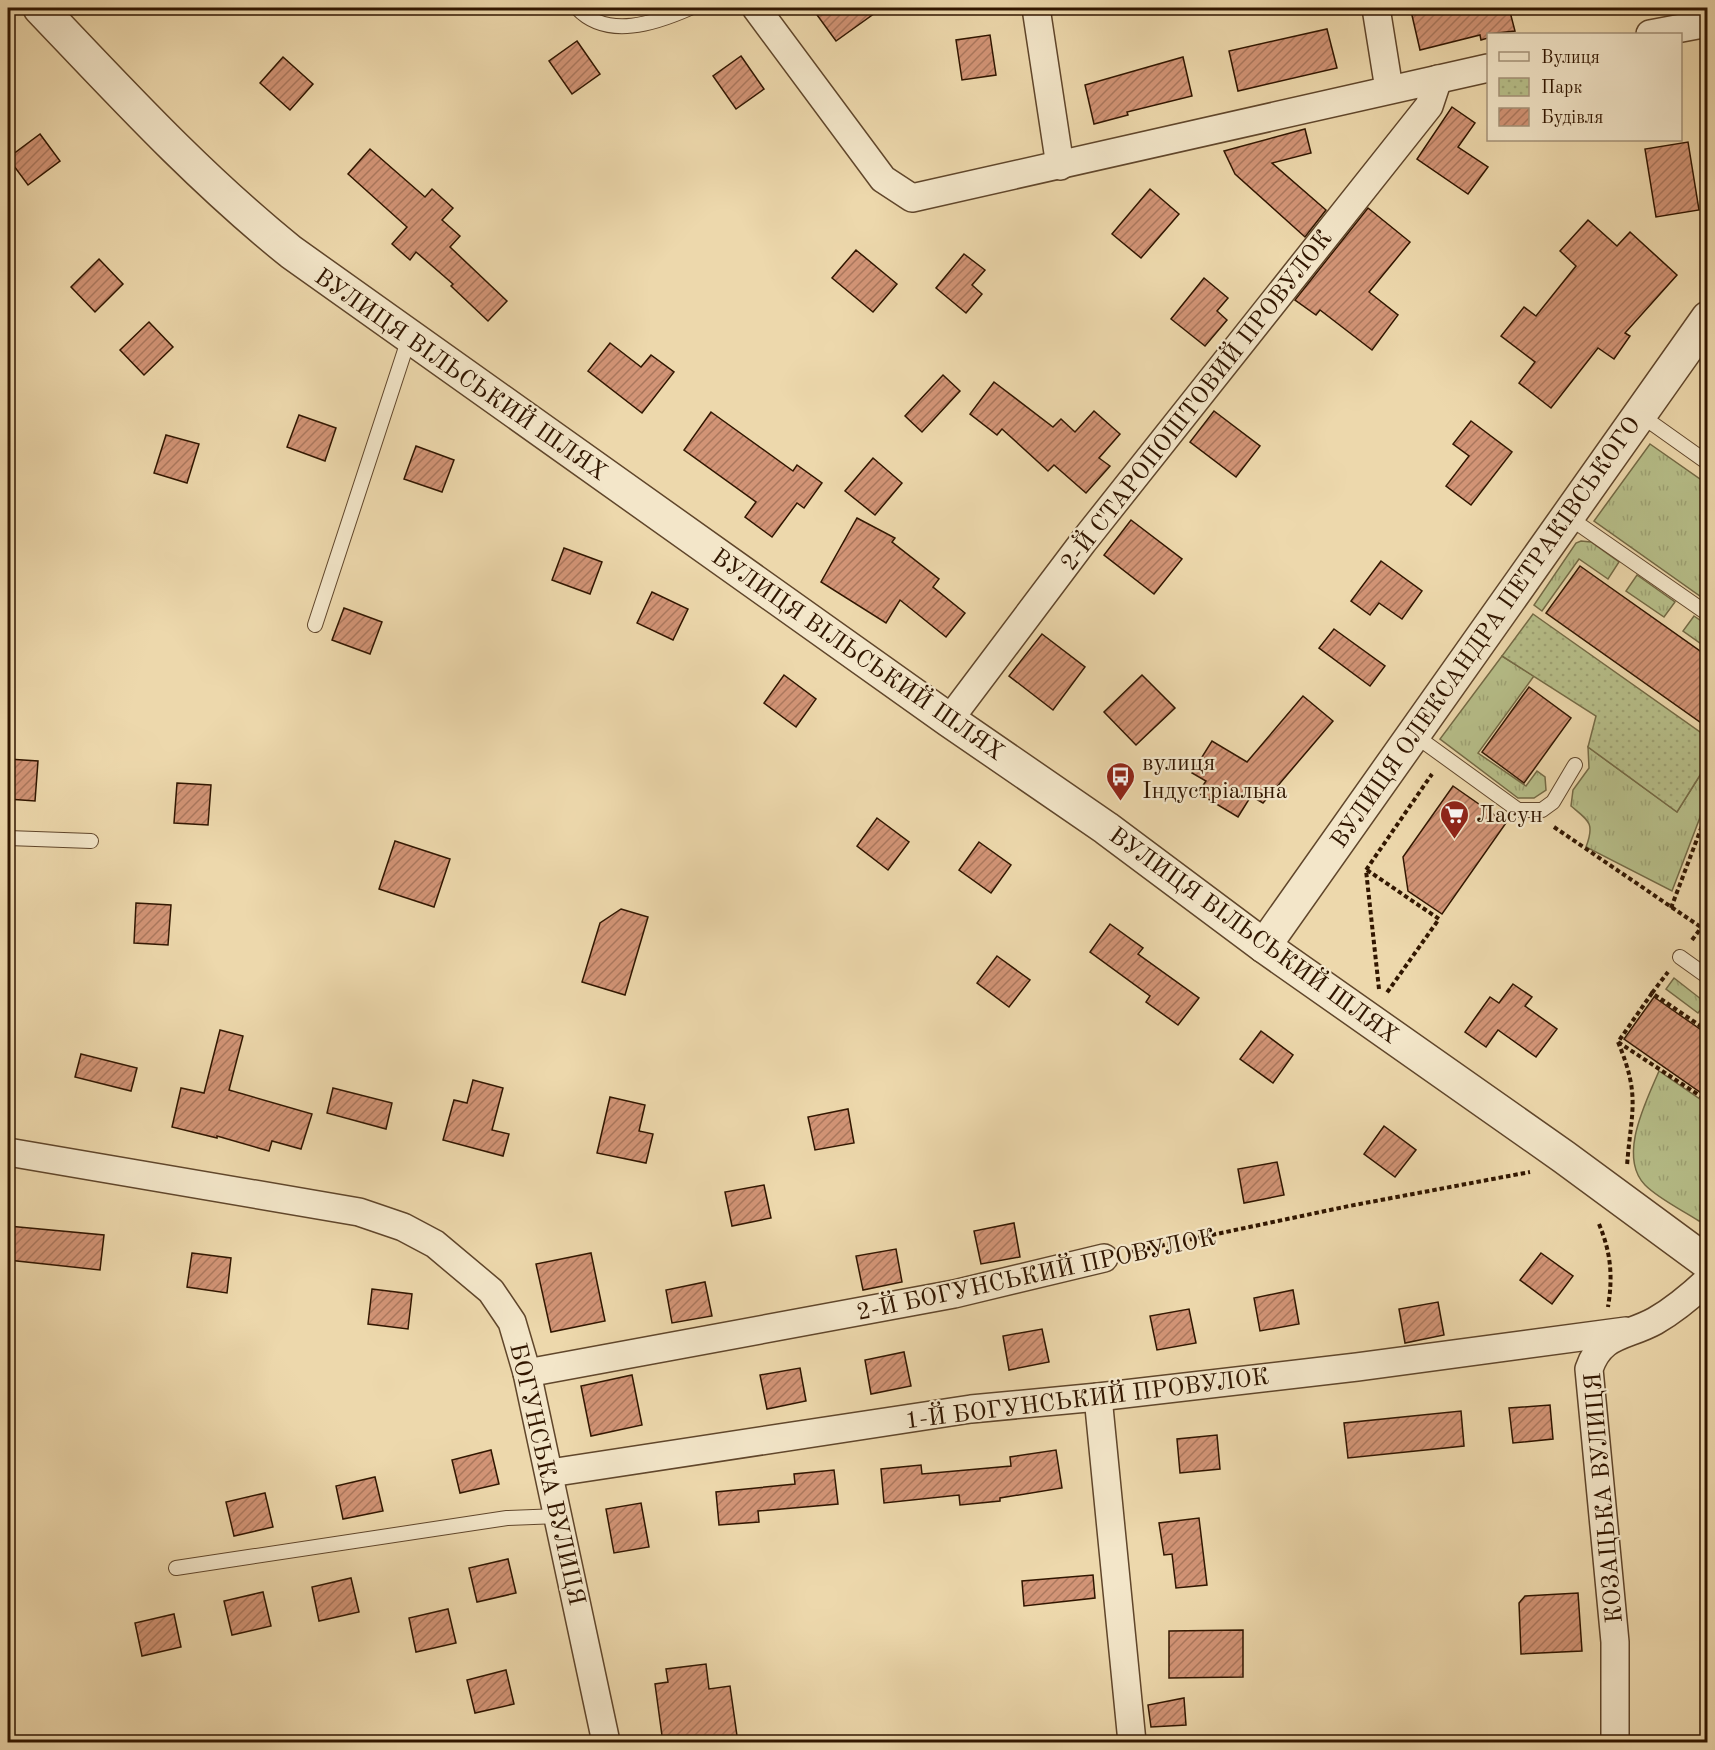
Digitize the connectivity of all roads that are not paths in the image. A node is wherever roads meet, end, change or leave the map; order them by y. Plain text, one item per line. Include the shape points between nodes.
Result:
1 (40, 8) edge
2 (577, 8) edge
3 (690, 8) edge
4 (756, 8) edge
5 (1035, 8) edge
6 (1376, 8) edge
7 (1707, 22) edge
8 (1655, 33) edge
9 (1487, 68) edge
10 (1438, 79) junction
11 (1389, 89) junction
12 (1060, 166) junction
13 (1707, 318) edge
14 (409, 338) junction
15 (1639, 414) junction
16 (1707, 463) edge
17 (1566, 516) junction
18 (1707, 614) edge
19 (315, 625) dead end
20 (949, 720) junction
21 (1413, 734) junction
22 (1575, 765) dead end
23 (8, 838) edge
24 (91, 841) dead end
25 (1264, 946) junction
26 (1680, 957) dead end
27 (1707, 977) edge
28 (8, 1152) edge
29 (1104, 1258) road end
30 (1707, 1263) edge
31 (1707, 1280) edge
32 (1626, 1331) junction
33 (527, 1373) junction
34 (1098, 1397) junction
35 (550, 1473) junction
36 (559, 1516) junction
37 (176, 1568) dead end
38 (606, 1743) edge
39 (1132, 1743) edge
40 (1615, 1743) edge

1 - 14 street, ВУЛИЦЯ ВІЛЬСЬКИЙ ШЛЯХ via 217,191 291,252
2 - 3 lane via 588,20 617,26 658,21
4 - 12 street via 884,179 912,198
5 - 12 street
6 - 11 street
7 - 8 street
9 - 10 street
10 - 11 street
10 - 20 street, 2-Й СТАРОПОШТОВИЙ ПРОВУЛОК via 1429,106 1083,542
11 - 12 street
13 - 15 street, ВУЛИЦЯ ОЛЕКСАНДРА ПЕТРАКІВСЬКОГО
14 - 19 lane
14 - 20 street, ВУЛИЦЯ ВІЛЬСЬКИЙ ШЛЯХ
15 - 16 lane
15 - 17 street, ВУЛИЦЯ ОЛЕКСАНДРА ПЕТРАКІВСЬКОГО
17 - 18 lane
17 - 21 street, ВУЛИЦЯ ОЛЕКСАНДРА ПЕТРАКІВСЬКОГО
20 - 25 street, ВУЛИЦЯ ВІЛЬСЬКИЙ ШЛЯХ via 1106,828
21 - 22 lane via 1518,810 1542,810 1553,802
21 - 25 street, ВУЛИЦЯ ОЛЕКСАНДРА ПЕТРАКІВСЬКОГО
23 - 24 lane
25 - 30 street, ВУЛИЦЯ ВІЛЬСЬКИЙ ШЛЯХ
26 - 27 lane
28 - 33 street, БОГУНСЬКА ВУЛИЦЯ via 359,1212 403,1227 435,1244 491,1291 512,1322
29 - 33 street, 2-Й БОГУНСЬКИЙ ПРОВУЛОК via 954,1294
31 - 32 street, КОЗАЦЬКА ВУЛИЦЯ via 1653,1322
32 - 34 street, 1-Й БОГУНСЬКИЙ ПРОВУЛОК
32 - 40 street, КОЗАЦЬКА ВУЛИЦЯ via 1604,1344 1589,1369 1615,1642
33 - 35 street, БОГУНСЬКА ВУЛИЦЯ
34 - 35 street, 1-Й БОГУНСЬКИЙ ПРОВУЛОК via 971,1408
34 - 39 street
35 - 36 street, БОГУНСЬКА ВУЛИЦЯ
36 - 37 lane via 507,1518
36 - 38 street, БОГУНСЬКА ВУЛИЦЯ

